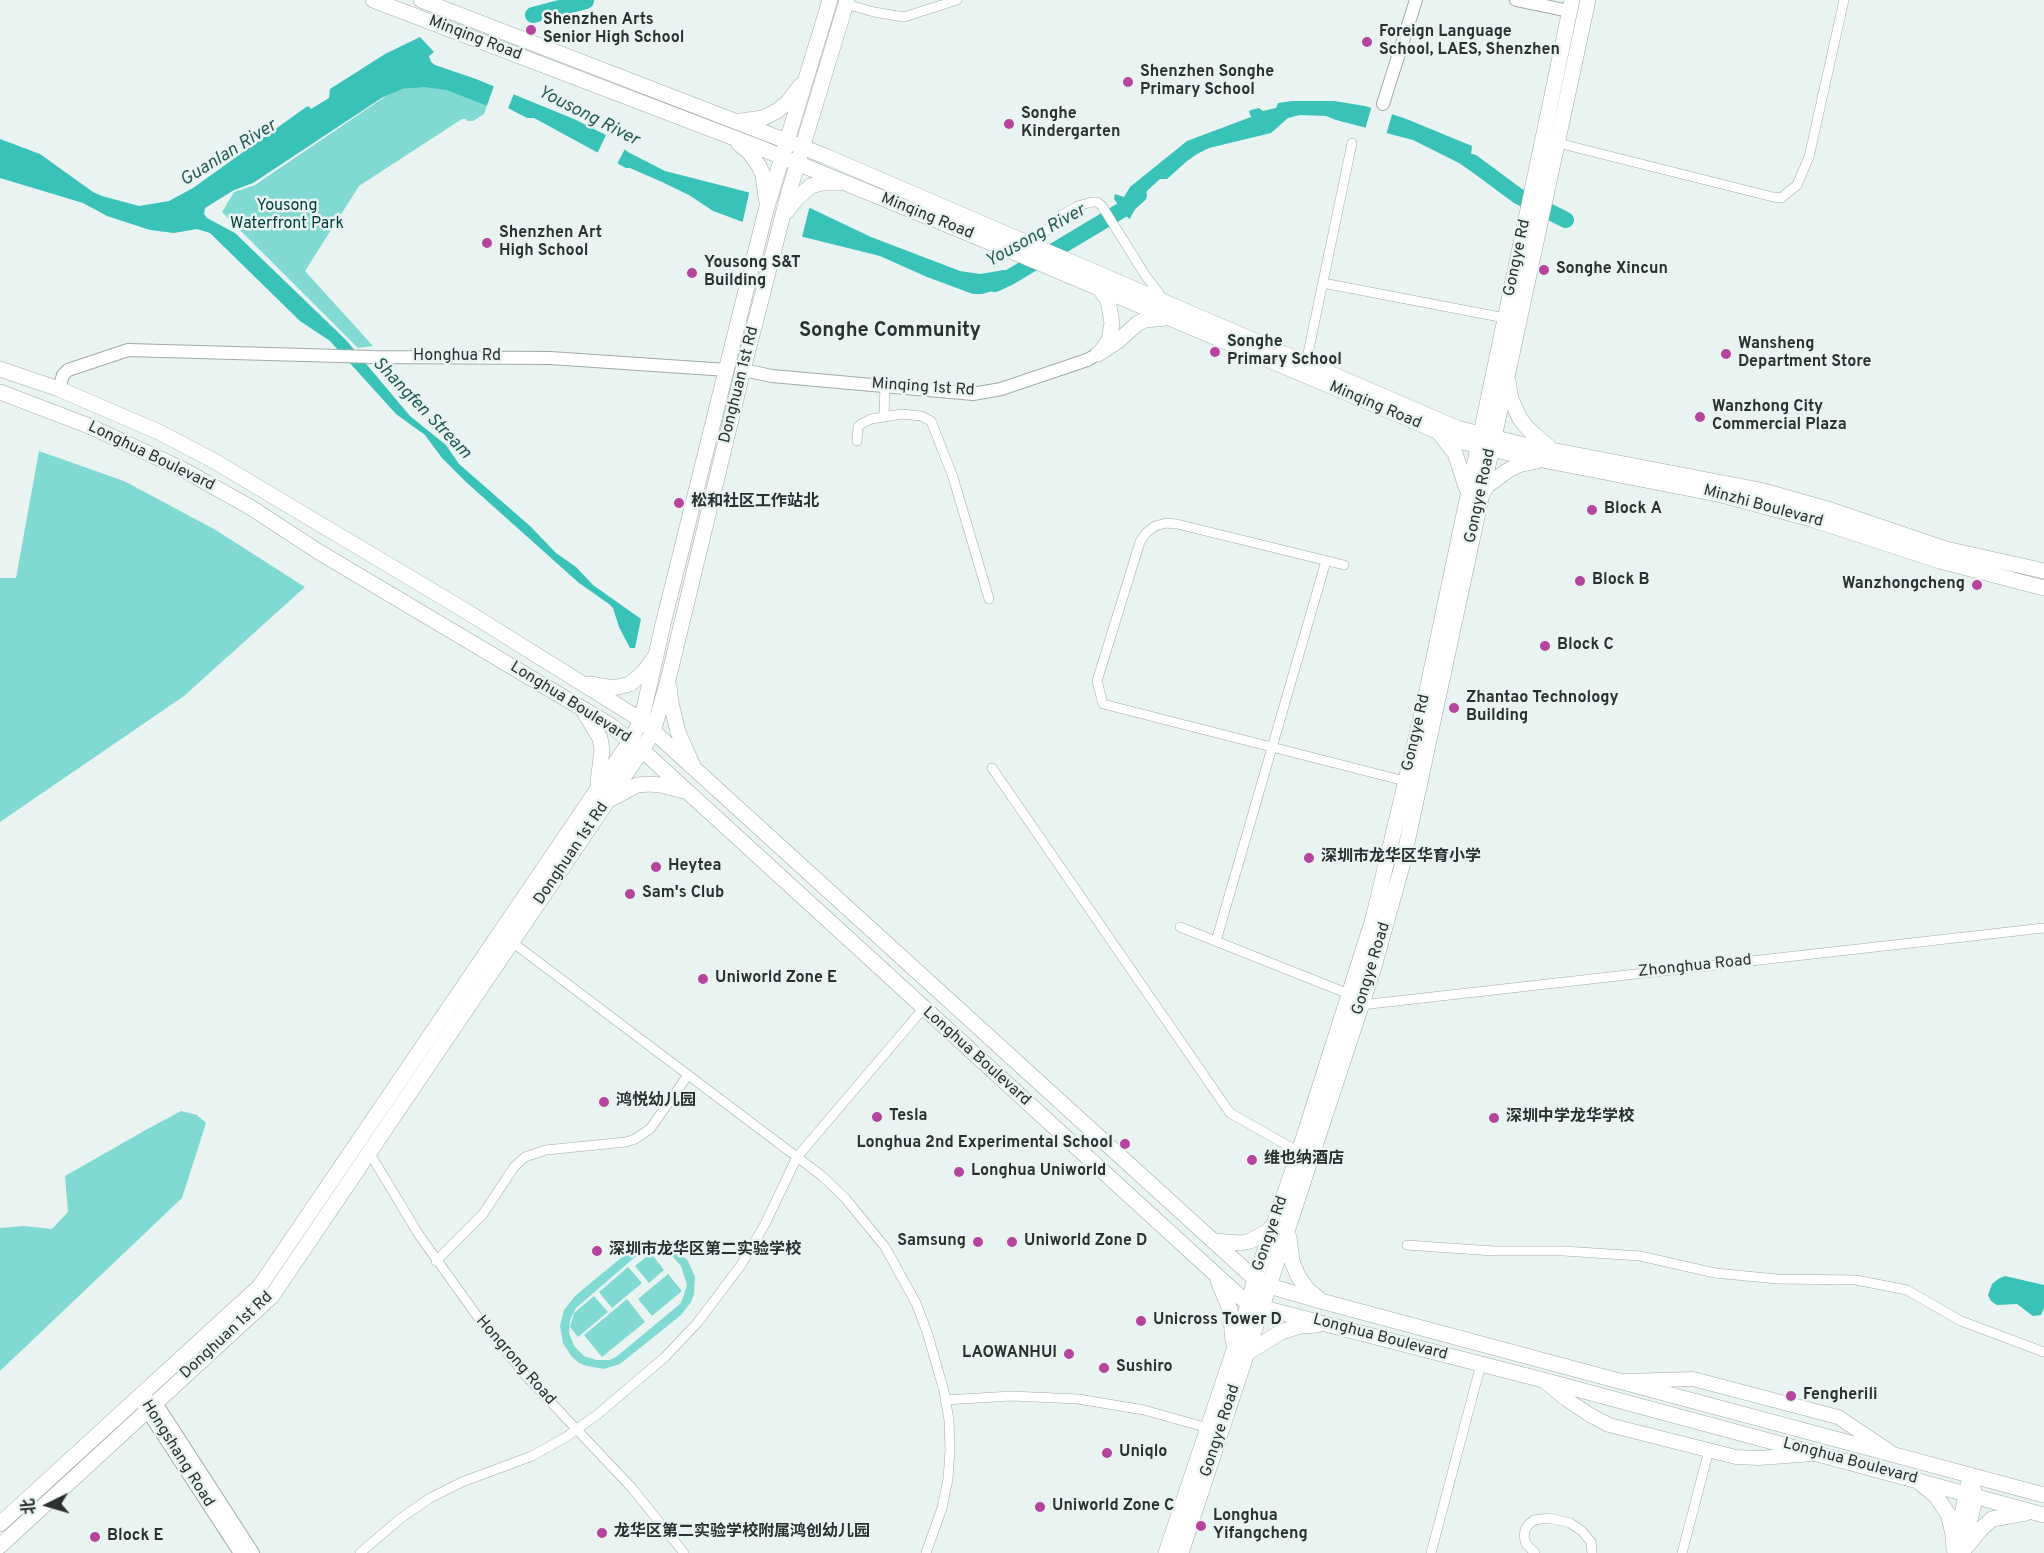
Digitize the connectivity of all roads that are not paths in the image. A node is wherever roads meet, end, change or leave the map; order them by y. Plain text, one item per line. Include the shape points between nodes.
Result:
1 (373, 0) edge
2 (421, 0) edge
3 (830, 0) edge
4 (957, 0) edge
5 (1416, 0) edge
6 (1516, 0) edge
7 (1588, 0) edge
8 (1845, 0) edge
9 (847, 2) edge
10 (1570, 5) edge
11 (808, 74) junction
12 (1383, 104) dead end
13 (734, 120) junction
14 (730, 136) junction
15 (787, 140) junction
16 (1352, 143) dead end
17 (1558, 143) junction
18 (802, 146) junction
19 (781, 157) junction
20 (797, 163) junction
21 (1542, 178) junction
22 (847, 184) junction
23 (768, 190) junction
24 (793, 196) junction
25 (1032, 245) junction
26 (1323, 283) junction
27 (1100, 289) junction
28 (1165, 301) junction
29 (1505, 318) junction
30 (1170, 319) junction
31 (1098, 354) junction
32 (1306, 363) junction
33 (0, 369) edge
34 (727, 370) junction
35 (743, 370) junction
36 (1508, 371) junction
37 (885, 385) junction
38 (58, 389) junction
39 (0, 392) edge
40 (884, 416) junction
41 (1438, 432) junction
42 (857, 441) dead end
43 (1485, 442) junction
44 (1552, 455) junction
45 (1474, 494) junction
46 (1326, 561) junction
47 (1344, 565) dead end
48 (2044, 571) edge
49 (2044, 588) edge
50 (989, 599) dead end
51 (650, 670) junction
52 (668, 680) junction
53 (579, 681) junction
54 (581, 707) junction
55 (641, 720) junction
56 (653, 732) junction
57 (636, 745) junction
58 (1272, 747) junction
59 (992, 768) dead end
60 (694, 770) junction
61 (1406, 781) junction
62 (690, 794) junction
63 (602, 796) junction
64 (1180, 927) dead end
65 (2044, 928) edge
66 (499, 932) junction
67 (1216, 941) junction
68 (512, 942) junction
69 (939, 992) junction
70 (1349, 994) junction
71 (1361, 1005) junction
72 (923, 1009) junction
73 (688, 1075) junction
74 (369, 1152) junction
75 (1299, 1152) junction
76 (797, 1157) junction
77 (1282, 1225) junction
78 (1213, 1241) junction
79 (1407, 1245) dead end
80 (436, 1262) junction
81 (1216, 1275) junction
82 (1255, 1279) junction
83 (1269, 1286) junction
84 (1321, 1301) junction
85 (1255, 1306) junction
86 (1329, 1324) junction
87 (2044, 1352) edge
88 (1247, 1353) junction
89 (1481, 1364) junction
90 (1229, 1366) junction
91 (1543, 1380) junction
92 (1616, 1381) junction
93 (138, 1397) junction
94 (945, 1400) junction
95 (151, 1407) junction
96 (1208, 1428) junction
97 (577, 1430) junction
98 (1709, 1450) junction
99 (1820, 1454) junction
100 (1898, 1457) junction
101 (1970, 1476) junction
102 (1911, 1478) junction
103 (1971, 1495) junction
104 (2044, 1495) edge
105 (2042, 1514) edge
106 (0, 1524) edge
107 (0, 1546) edge
108 (1958, 1551) edge
109 (240, 1553) edge
110 (253, 1553) edge
111 (360, 1553) edge
112 (684, 1553) edge
113 (926, 1553) edge
114 (1166, 1553) edge
115 (1181, 1553) edge
116 (1431, 1553) edge
117 (1535, 1553) edge
118 (1593, 1553) edge
119 (1682, 1553) edge

1 - 14 main road, Minqing Road
2 - 13 main road, Minqing Road
3 - 11 main road, Donghuan 1st Rd
4 - 9 street via 904,17
5 - 12 street
6 - 10 street
7 - 17 main road
8 - 17 street via 1804,174 1781,198
9 - 18 main road, Donghuan 1st Rd
10 - 21 main road
11 - 13 main road via 793,97 777,111 755,120
11 - 15 main road, Donghuan 1st Rd
13 - 15 main road, Minqing Road
14 - 19 main road, Minqing Road
14 - 23 main road via 755,158
15 - 18 main road, Minqing Road
15 - 19 main road, Donghuan 1st Rd
16 - 26 street
17 - 21 main road
18 - 20 main road, Donghuan 1st Rd
18 - 25 main road, Minqing Road
19 - 20 main road, Minqing Road
19 - 23 main road, Donghuan 1st Rd
20 - 22 main road, Minqing Road
20 - 24 main road, Donghuan 1st Rd
21 - 29 main road, Gongye Rd via 1525,224
21 - 36 main road, Gongye Rd via 1540,228
22 - 24 main road via 816,184
22 - 27 main road, Minqing Road
23 - 34 main road, Donghuan 1st Rd
24 - 35 main road, Donghuan 1st Rd via 783,217
25 - 28 main road, Minqing Road
25 - 28 street via 1071,209 1097,202
26 - 29 street
26 - 32 street
27 - 30 main road, Minqing Road
27 - 31 main road via 1112,323 1109,340
28 - 32 main road, Minqing Road
29 - 43 main road, Gongye Rd
30 - 31 main road via 1145,320
30 - 41 main road, Minqing Road
31 - 37 street, Minqing 1st Rd via 983,393
32 - 43 main road, Minqing Road
33 - 38 main road, Longhua Boulevard
34 - 38 street, Honghua Rd via 559,359 128,350 68,370
34 - 51 main road, Donghuan 1st Rd
35 - 37 street, Minqing 1st Rd
35 - 52 main road, Donghuan 1st Rd
36 - 43 main road, Gongye Road
36 - 44 main road via 1509,389 1520,419
37 - 40 street
38 - 53 main road, Longhua Boulevard via 214,461
39 - 54 main road, Longhua Boulevard via 182,468
40 - 42 street via 861,424 856,432
40 - 50 street via 914,415 931,421 953,477
41 - 43 main road, Minqing Road
41 - 45 main road via 1455,453
43 - 44 main road, Minzhi Boulevard
43 - 45 main road, Gongye Road
44 - 45 main road via 1518,465
44 - 48 main road, Minzhi Boulevard via 1760,490 1946,549
44 - 49 main road, Minzhi Boulevard via 1765,506 1940,561
45 - 61 main road, Gongye Rd
45 - 71 main road, Gongye Road via 1402,866
46 - 47 street
46 - 58 street
46 - 58 street via 1171,523 1155,526 1140,542 1097,681 1103,704
51 - 53 main road via 618,688
51 - 55 main road, Donghuan 1st Rd
52 - 56 main road, Donghuan 1st Rd
52 - 60 main road via 674,718
53 - 55 main road, Longhua Boulevard
54 - 57 main road, Longhua Boulevard
54 - 63 main road via 600,738
55 - 56 main road, Longhua Boulevard
55 - 57 main road, Donghuan 1st Rd
56 - 57 main road, Donghuan 1st Rd
56 - 60 main road, Longhua Boulevard
57 - 62 main road, Longhua Boulevard
57 - 63 main road, Donghuan 1st Rd
58 - 61 street
58 - 67 street
59 - 75 street via 1230,1113
60 - 69 main road, Longhua Boulevard
61 - 70 main road, Gongye Rd
62 - 63 main road via 649,784
62 - 72 main road, Longhua Boulevard
63 - 66 main road, Donghuan 1st Rd
63 - 68 main road, Donghuan 1st Rd
64 - 67 street
65 - 71 street, Zhonghua Road
66 - 68 street
66 - 93 main road, Donghuan 1st Rd via 260,1286
67 - 70 street
68 - 73 street
68 - 74 main road, Donghuan 1st Rd
69 - 72 street
69 - 78 main road, Longhua Boulevard
70 - 71 street
70 - 75 main road, Gongye Rd
71 - 77 main road, Gongye Road
72 - 76 street
72 - 81 main road, Longhua Boulevard
73 - 76 street
73 - 80 street via 650,1130 635,1139 546,1150 525,1157 483,1214
74 - 80 street, Hongrong Road
74 - 95 main road, Donghuan 1st Rd via 272,1296
75 - 77 main road, Gongye Rd
76 - 94 street via 845,1198 901,1274 927,1332
76 - 97 street via 753,1245 713,1304 665,1357
77 - 78 main road via 1250,1241
77 - 82 main road, Gongye Rd
77 - 83 main road, Gongye Road
77 - 84 main road via 1294,1267 1307,1289
78 - 82 main road, Longhua Boulevard
79 - 87 street via 1640,1256 1715,1273 1856,1280 1907,1290 1961,1320
80 - 97 street, Hongrong Road via 503,1349
81 - 85 main road, Longhua Boulevard
81 - 90 main road via 1234,1331
82 - 83 main road, Longhua Boulevard
82 - 85 main road, Gongye Road
83 - 84 main road, Longhua Boulevard
83 - 85 main road, Gongye Road
84 - 92 main road, Longhua Boulevard
85 - 86 main road, Longhua Boulevard
85 - 88 main road, Gongye Road
85 - 90 main road, Gongye Road
86 - 88 main road via 1290,1329
86 - 89 main road, Longhua Boulevard
88 - 115 main road, Gongye Road
89 - 91 main road, Longhua Boulevard
89 - 116 street
90 - 96 main road, Gongye Road
91 - 98 main road via 1609,1425
91 - 99 main road, Longhua Boulevard
92 - 100 main road, Longhua Boulevard
92 - 100 main road via 1694,1379 1838,1417
93 - 95 street, Hongshang Road
93 - 106 main road, Donghuan 1st Rd
94 - 96 street via 1012,1396 1078,1399 1144,1410
94 - 113 street via 949,1420 948,1479
95 - 107 main road, Donghuan 1st Rd
95 - 109 street, Hongshang Road
95 - 110 street, Hongshang Road
96 - 114 main road, Gongye Road
97 - 111 street via 532,1456 430,1498
97 - 112 street, Hongrong Road via 632,1488
98 - 99 main road via 1746,1458
98 - 119 street
99 - 102 main road, Longhua Boulevard
100 - 101 main road, Longhua Boulevard
101 - 103 main road
101 - 104 main road, Longhua Boulevard
102 - 103 main road, Longhua Boulevard
102 - 108 main road via 1936,1496 1948,1514
103 - 105 main road, Longhua Boulevard
103 - 108 main road
105 - 108 main road via 1992,1519
117 - 118 street via 1526,1544 1525,1530 1534,1520 1549,1518 1570,1523 1582,1531 1591,1542

